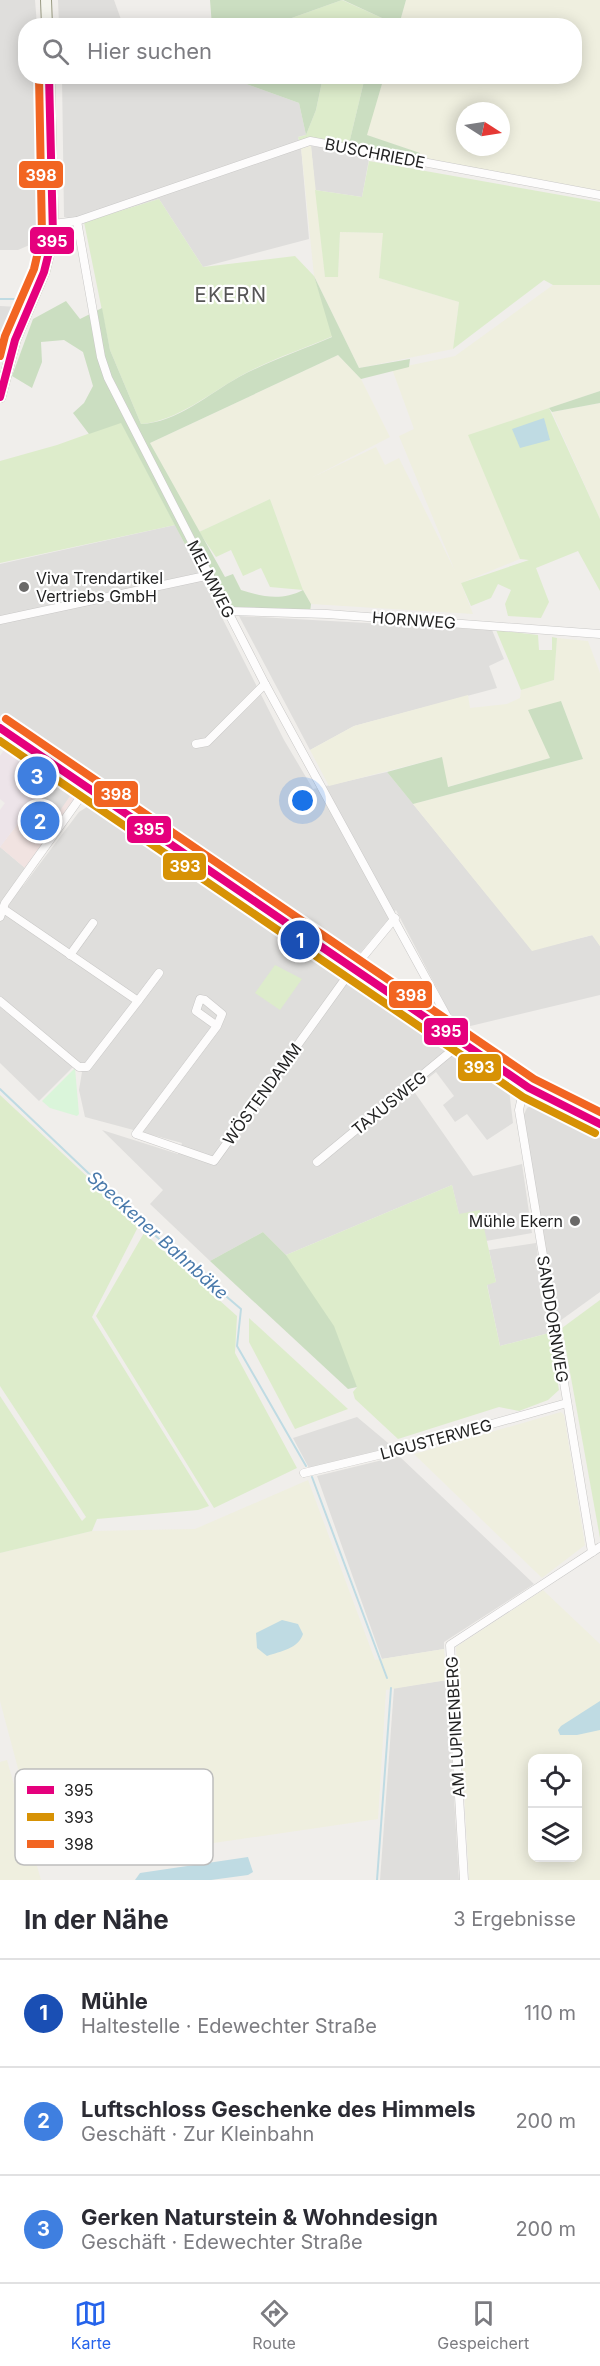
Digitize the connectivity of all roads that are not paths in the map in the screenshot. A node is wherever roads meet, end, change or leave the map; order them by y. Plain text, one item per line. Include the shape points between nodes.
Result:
1 (46, 0) edge
2 (47, 18) edge
3 (49, 84) edge
4 (600, 195) edge
5 (76, 221) junction
6 (53, 224) junction
7 (0, 397) edge
8 (210, 575) junction
9 (227, 611) junction
10 (0, 620) edge
11 (600, 634) edge
12 (265, 684) junction
13 (0, 728) edge
14 (195, 744) dead end
15 (87, 788) junction
16 (2, 913) edge
17 (395, 918) junction
18 (93, 923) dead end
19 (70, 955) junction
20 (353, 969) junction
21 (159, 973) dead end
22 (0, 1001) edge
23 (138, 1001) junction
24 (451, 1024) dead end
25 (217, 1026) dead end
26 (461, 1043) junction
27 (529, 1088) junction
28 (600, 1124) edge
29 (317, 1162) dead end
30 (567, 1403) junction
31 (304, 1473) dead end
32 (596, 1549) edge
33 (464, 1880) edge

1 - 2 main road
3 - 6 main road
4 - 5 street, BUSCHRIEDE via 310,141
5 - 6 street, BUSCHRIEDE
5 - 8 street, MELMWEG via 108,378
6 - 7 main road via 48,260 15,340
8 - 9 street, MELMWEG
8 - 10 street
9 - 11 street, HORNWEG via 327,614
9 - 12 street, MELMWEG
12 - 14 street via 207,742
12 - 17 street, MELMWEG
13 - 15 main road
15 - 16 street via 5,903
15 - 20 main road
16 - 19 street
17 - 20 street
17 - 24 street, MELMWEG
18 - 19 street
19 - 23 street
20 - 25 street, WÖSTENDAMM via 214,1161 136,1134
20 - 26 main road
21 - 23 street
22 - 23 street via 79,1067 87,1067
26 - 27 main road
26 - 29 street, TAXUSWEG
27 - 28 main road
27 - 30 street, SANDDORNWEG via 519,1110
30 - 31 street, LIGUSTERWEG
30 - 32 street, SANDDORNWEG
32 - 33 street, AM LUPINENBERG via 450,1645

